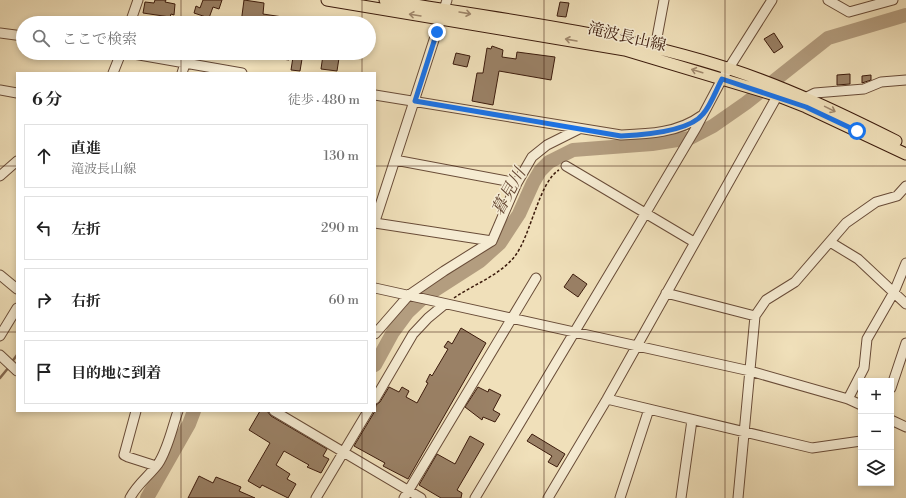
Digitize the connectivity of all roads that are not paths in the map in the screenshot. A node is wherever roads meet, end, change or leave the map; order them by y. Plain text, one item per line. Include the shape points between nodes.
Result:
1 (138, 0) edge
2 (327, 0) edge
3 (385, 0) edge
4 (664, 0) edge
5 (772, 0) edge
6 (893, 0) edge
7 (831, 1) edge
8 (444, 10) edge
9 (132, 16) edge
10 (0, 33) edge
11 (16, 35) edge
12 (655, 48) junction
13 (118, 60) edge
14 (164, 60) edge
15 (185, 64) junction
16 (729, 69) junction
17 (113, 72) edge
18 (182, 72) edge
19 (236, 72) edge
20 (722, 79) junction
21 (906, 80) edge
22 (0, 90) edge
23 (16, 93) edge
24 (778, 93) junction
25 (376, 94) edge
26 (807, 98) junction
27 (415, 101) junction
28 (703, 115) junction
29 (579, 129) junction
30 (906, 146) edge
31 (906, 154) edge
32 (395, 160) junction
33 (16, 161) edge
34 (566, 166) road end
35 (0, 176) edge
36 (517, 183) junction
37 (906, 186) edge
38 (646, 213) junction
39 (376, 219) edge
40 (376, 222) edge
41 (492, 241) junction
42 (694, 242) junction
43 (830, 242) junction
44 (906, 263) edge
45 (0, 275) edge
46 (536, 278) dead end
47 (16, 288) edge
48 (376, 288) edge
49 (894, 292) junction
50 (666, 293) junction
51 (409, 295) junction
52 (442, 304) junction
53 (906, 304) edge
54 (16, 310) edge
55 (755, 316) junction
56 (511, 319) junction
57 (376, 333) edge
58 (573, 333) junction
59 (0, 336) edge
60 (906, 343) edge
61 (637, 346) junction
62 (0, 355) edge
63 (16, 370) edge
64 (750, 371) junction
65 (894, 379) edge
66 (376, 397) edge
67 (607, 399) junction
68 (848, 399) junction
69 (858, 404) edge
70 (649, 409) junction
71 (136, 412) edge
72 (178, 412) edge
73 (276, 412) edge
74 (367, 412) edge
75 (692, 420) junction
76 (894, 421) edge
77 (906, 427) edge
78 (744, 432) junction
79 (858, 441) edge
80 (344, 452) junction
81 (156, 466) junction
82 (407, 494) edge
83 (130, 498) edge
84 (316, 498) edge
85 (421, 498) edge
86 (475, 498) edge
87 (548, 498) edge
88 (620, 498) edge
89 (681, 498) edge
90 (738, 498) edge

1 - 9 street
8 -> 2 main road, 滝波長山線
3 - 8 main road, 滝波長山線
4 - 12 street
5 - 16 street
6 - 7 street via 849,12
8 -> 12 main road, 滝波長山線 via 595,35
20 -> 8 main road, 滝波長山線 via 624,50
8 - 27 street
10 - 11 street
12 - 16 main road, 滝波長山線
13 - 17 street
14 - 15 street
15 - 18 street
15 - 19 street
16 - 20 street
16 - 24 main road, 滝波長山線 via 756,78
20 - 24 main road, 滝波長山線
20 - 28 street
21 - 26 street via 881,82 864,89 815,93
22 - 23 street
24 - 26 main road, 滝波長山線
24 - 31 main road, 滝波長山線
24 - 42 street
25 - 27 street
26 -> 30 main road, 滝波長山線
27 - 29 street
27 - 32 street
28 - 29 street via 675,129 649,134 621,136
28 - 38 street
29 - 36 street via 547,145 532,157
32 - 36 street
32 - 39 street
33 - 35 street
34 - 38 street
36 - 41 street
37 - 43 street via 897,196 876,202 846,223
38 - 42 street
38 - 58 street
40 - 41 street
41 - 51 street
42 - 50 street
43 - 49 street via 858,259
43 - 55 street via 795,282 766,300
44 - 49 street
45 - 47 street
46 - 56 street
48 - 51 street
49 - 53 street
49 - 68 street via 867,339 864,368
50 - 55 street
50 - 61 street
51 - 52 street
51 - 57 street
52 - 56 street
52 - 66 street via 413,334
54 - 59 street
55 - 64 street
56 - 58 street
56 - 82 street
58 - 61 street
58 - 86 street
60 - 65 street
61 - 64 street
61 - 67 street
62 - 63 street
64 - 68 street
64 - 78 street
67 - 70 street
67 - 87 street
68 - 69 street
70 - 75 street
70 - 88 street
71 - 81 street via 124,455
72 - 81 street via 164,454
73 - 80 street
74 - 80 street
75 - 78 street
75 - 89 street
76 - 77 street
78 - 79 street via 812,448
78 - 90 street
80 - 82 street
80 - 84 street
81 - 83 street
82 - 85 street

